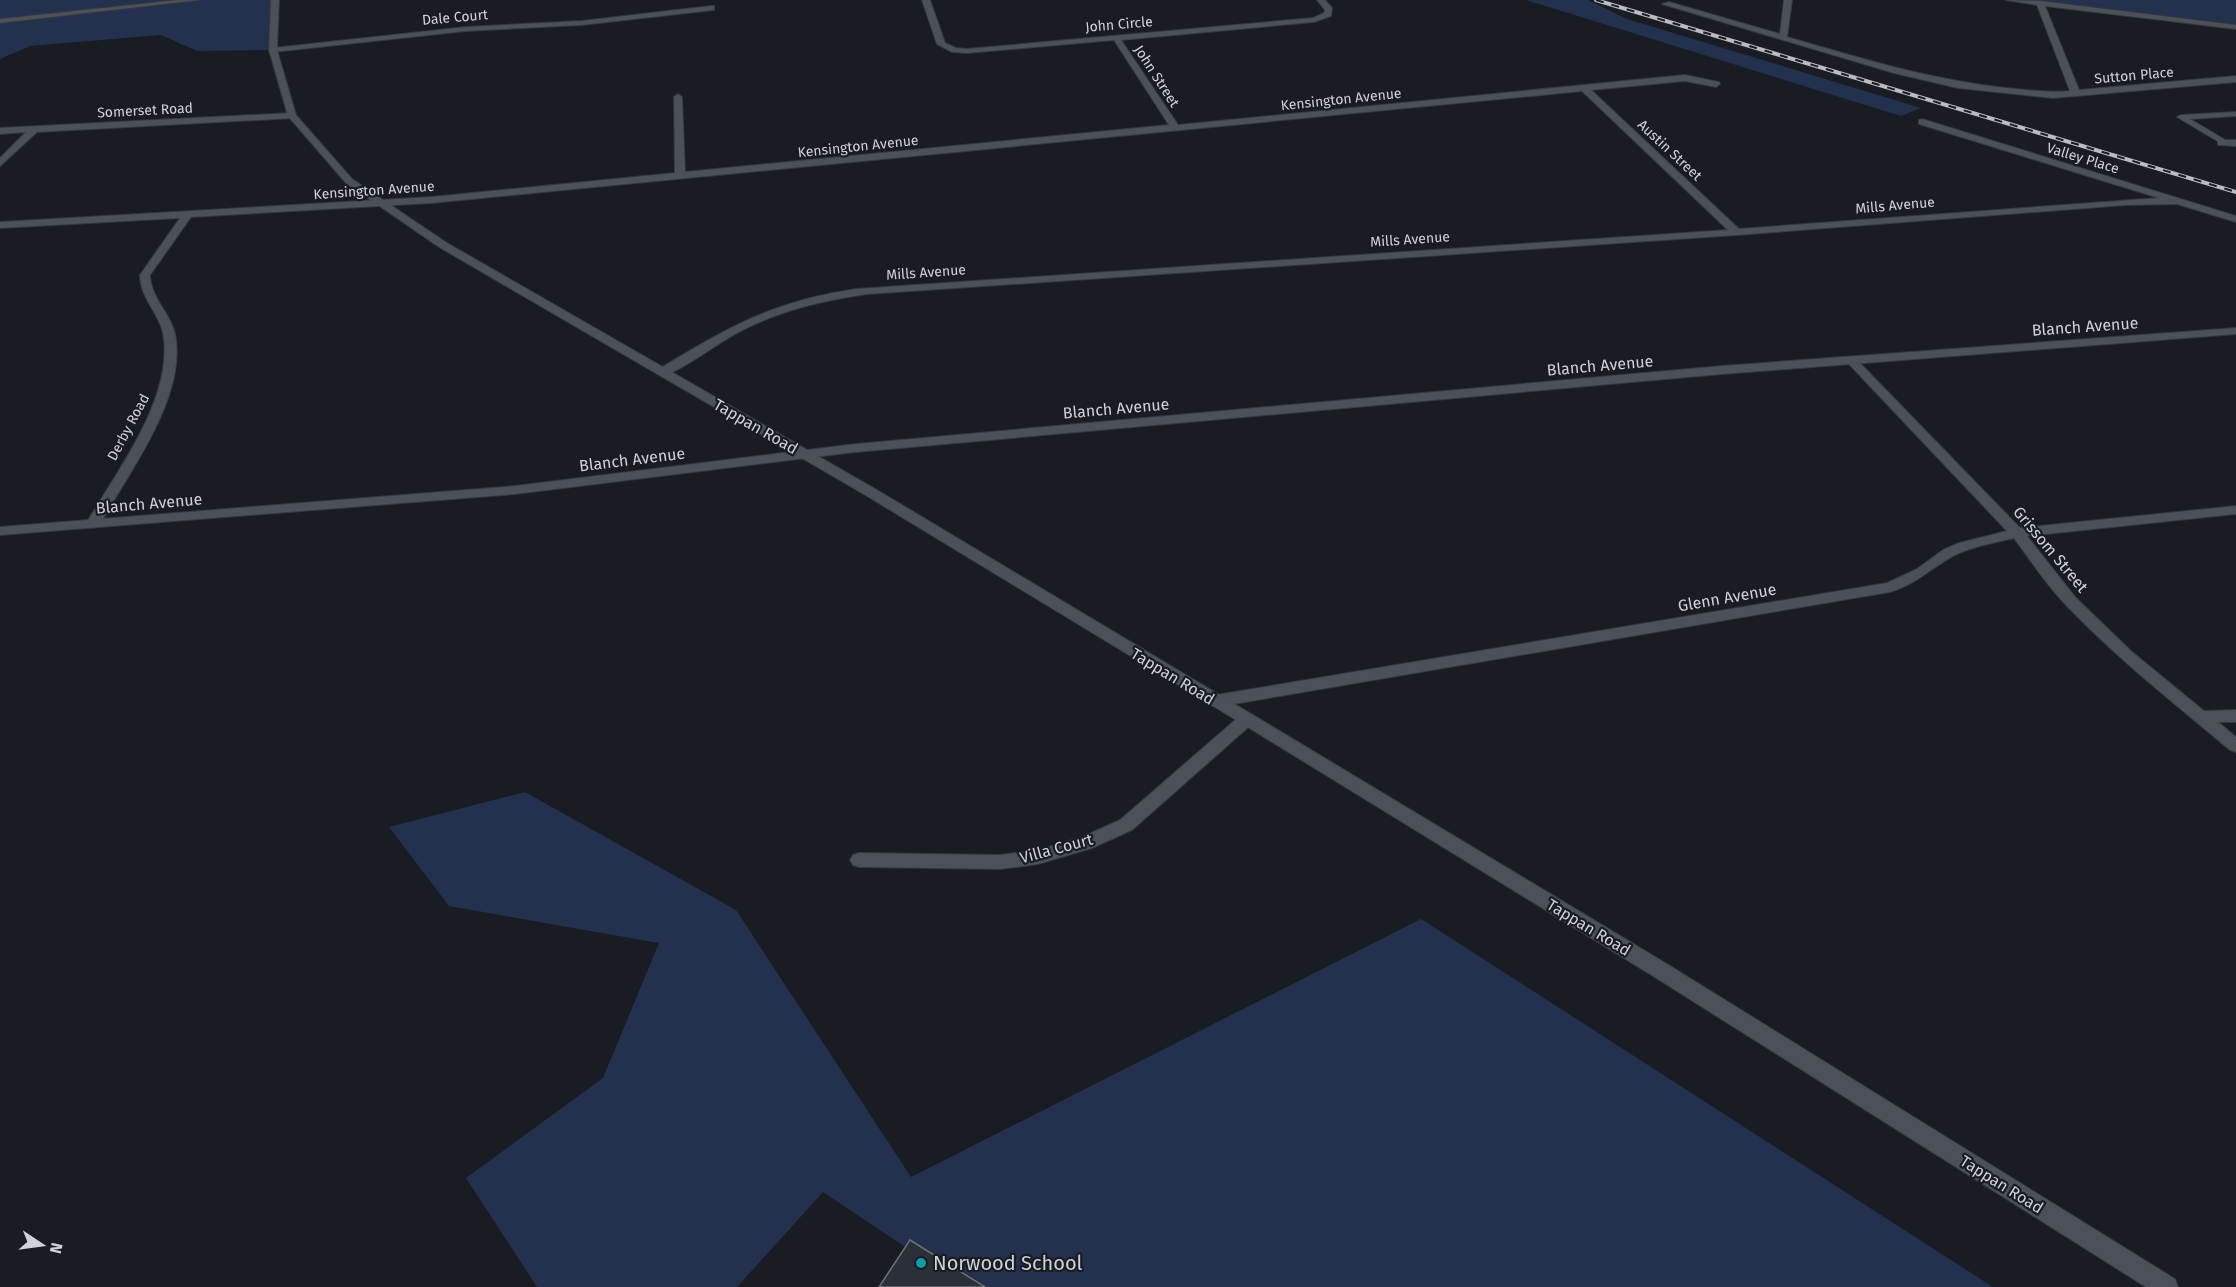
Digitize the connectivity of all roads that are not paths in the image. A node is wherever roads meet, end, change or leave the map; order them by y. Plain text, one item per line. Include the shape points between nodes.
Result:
1 (196, 0) edge
2 (275, 0) edge
3 (926, 0) edge
4 (1321, 0) edge
5 (1788, 0) edge
6 (2010, 0) edge
7 (2040, 3) junction
8 (1666, 4) dead end
9 (711, 8) dead end
10 (0, 21) edge
11 (2236, 27) edge
12 (1116, 38) junction
13 (1783, 38) junction
14 (273, 50) junction
15 (2236, 79) edge
16 (1716, 84) dead end
17 (1584, 88) junction
18 (2076, 94) junction
19 (678, 97) dead end
20 (2236, 114) edge
21 (292, 116) junction
22 (1922, 122) dead end
23 (35, 129) junction
24 (1176, 129) junction
25 (0, 131) edge
26 (2236, 142) edge
27 (2222, 143) joint
28 (0, 163) edge
29 (680, 177) junction
30 (2178, 201) junction
31 (383, 204) junction
32 (187, 215) junction
33 (2236, 219) edge
34 (0, 225) edge
35 (1737, 232) junction
36 (2236, 331) edge
37 (1852, 360) junction
38 (663, 372) junction
39 (804, 454) junction
40 (2236, 510) edge
41 (93, 524) junction
42 (0, 531) edge
43 (2017, 533) junction
44 (1216, 701) junction
45 (2236, 716) edge
46 (2198, 717) junction
47 (1247, 719) junction
48 (2236, 746) edge
49 (859, 860) dead end
50 (2167, 1287) edge

1 - 10 lane
2 - 14 street, Tappan Road
3 - 12 street, John Circle via 941,44 955,50
4 - 12 street, John Circle via 1328,14 1314,20
5 - 13 street
6 - 7 street
7 - 11 street
7 - 18 street, Sutton Place
8 - 13 street
9 - 14 street, Dale Court via 589,22 466,28
12 - 24 street, John Street
13 - 18 street via 1958,85
14 - 21 street, Tappan Road
15 - 18 street, Sutton Place
16 - 17 street, Kensington Avenue via 1685,78
17 - 24 street, Kensington Avenue
17 - 35 street, Austin Street
19 - 29 street
20 - 27 lane via 2181,117
21 - 23 street, Somerset Road
21 - 31 street, Tappan Road via 349,181
22 - 30 street, Valley Place
23 - 25 street, Somerset Road
23 - 28 street
24 - 29 street, Kensington Avenue
26 - 27 street
29 - 31 street, Kensington Avenue
30 - 33 street, Valley Place
30 - 35 street, Mills Avenue
31 - 32 street, Kensington Avenue
31 - 38 street, Tappan Road via 443,245
32 - 34 street, Kensington Avenue
32 - 41 street, Derby Road via 145,275 144,286 162,314 170,338 166,386 152,419
35 - 38 street, Mills Avenue via 835,295 778,309
36 - 37 street, Blanch Avenue
37 - 39 street, Blanch Avenue
37 - 43 street, Grissom Street
38 - 39 street, Tappan Road
39 - 41 street, Blanch Avenue via 515,490
39 - 44 street, Tappan Road
40 - 43 street, Glenn Avenue
41 - 42 street, Blanch Avenue
43 - 44 street, Glenn Avenue via 1964,546 1890,587
43 - 46 street, Grissom Street via 2071,602
44 - 47 street, Tappan Road
45 - 46 street
46 - 48 street, Grissom Street
47 - 49 street, Villa Court via 1126,825 1086,843 1000,862
47 - 50 street, Tappan Road via 1660,970

